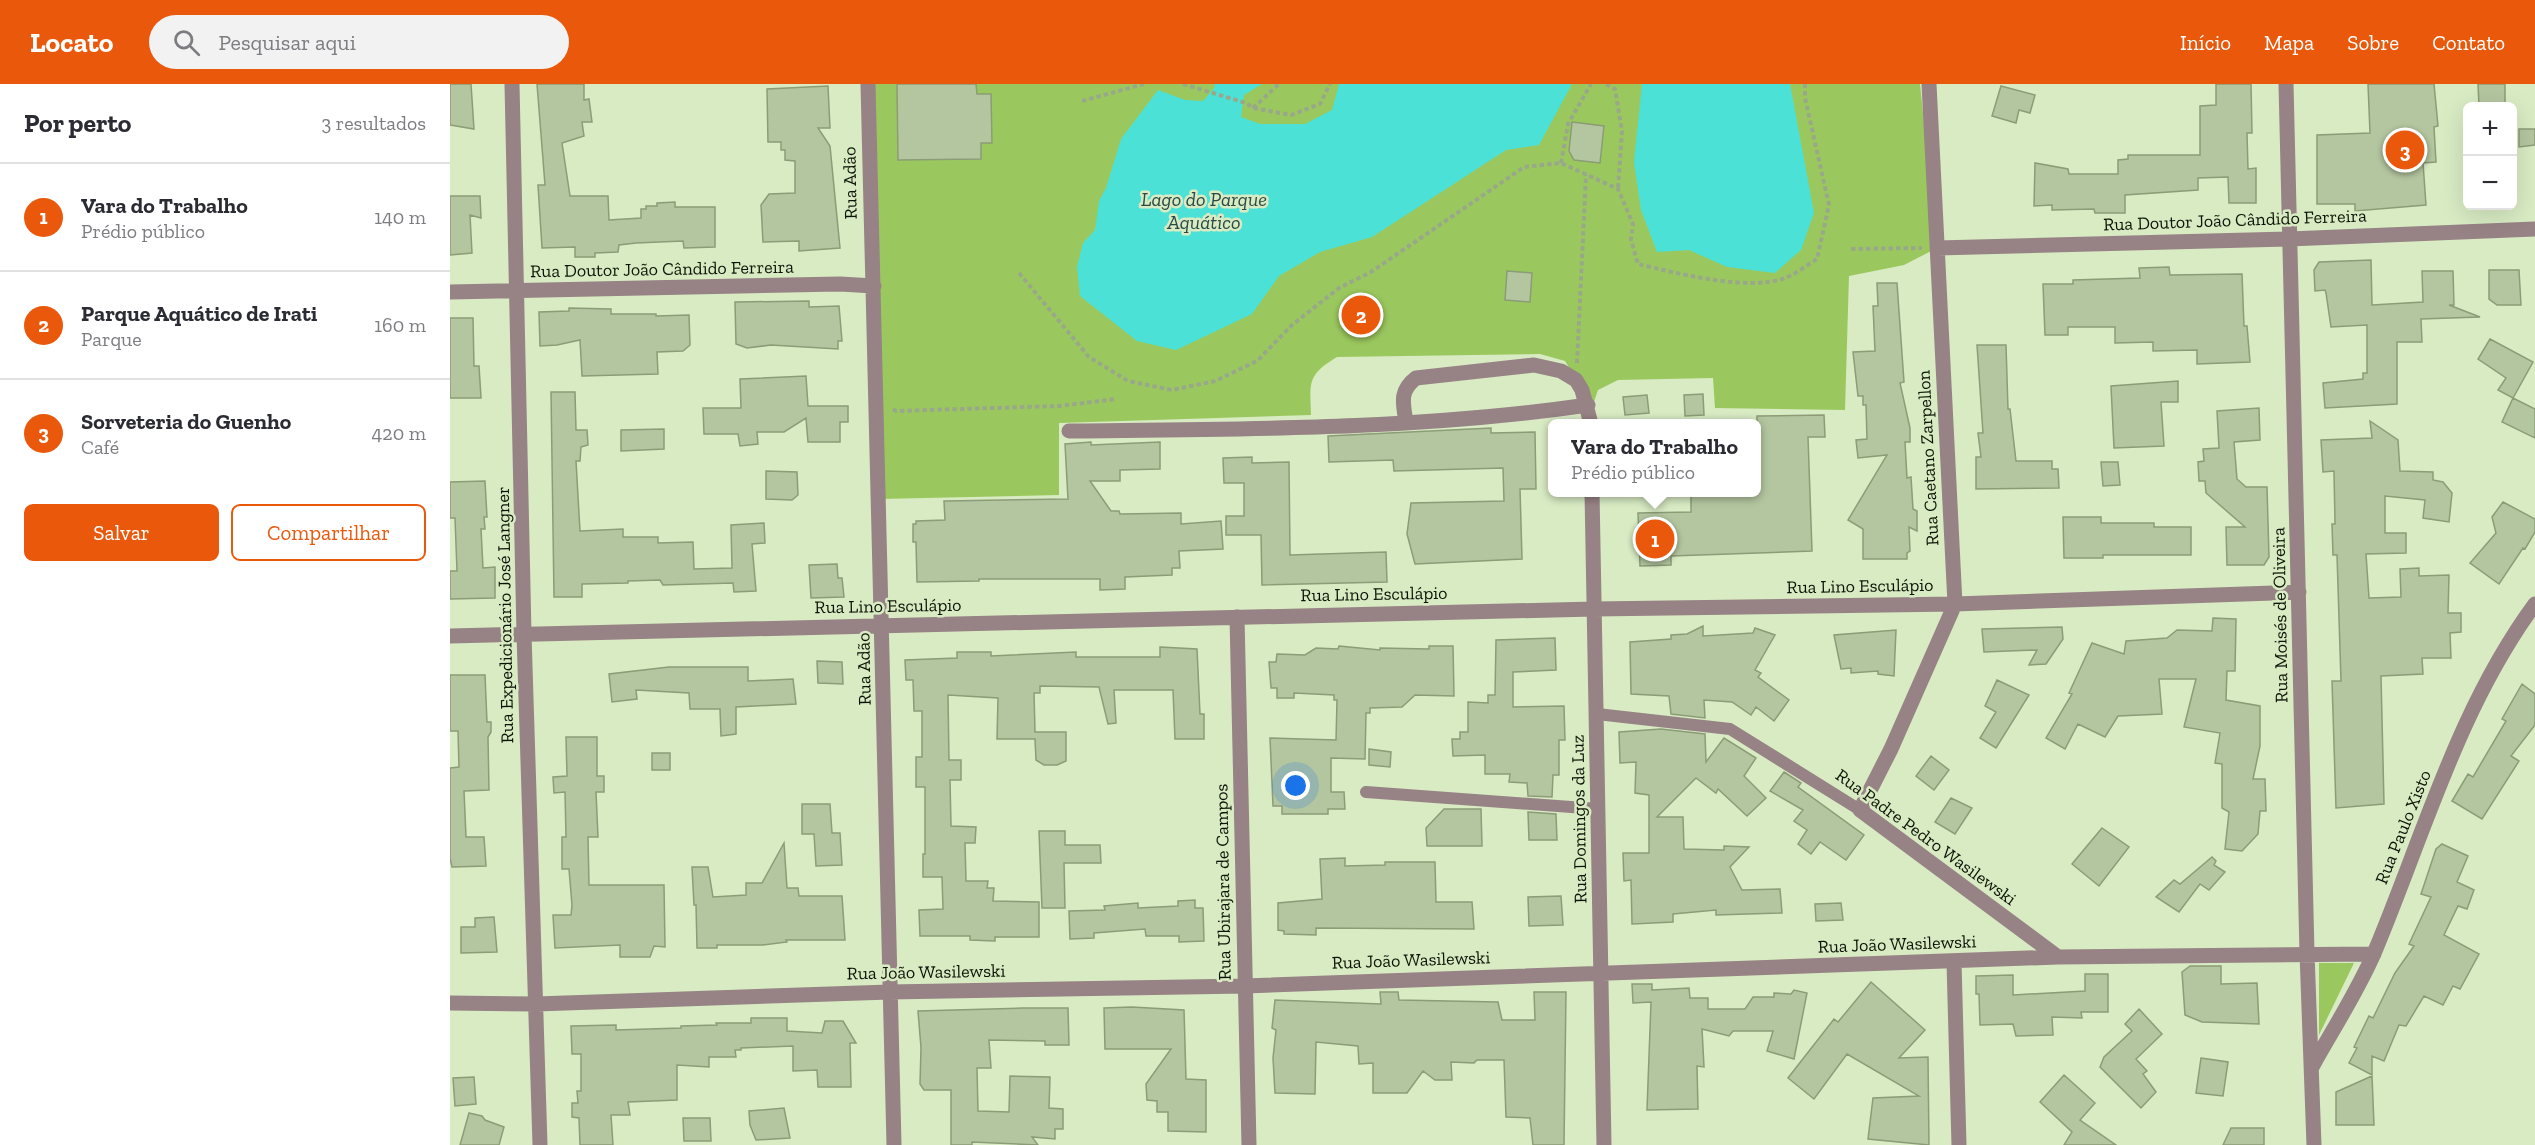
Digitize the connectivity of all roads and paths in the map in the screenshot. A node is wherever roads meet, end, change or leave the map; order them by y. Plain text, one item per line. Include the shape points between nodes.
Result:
1 (512, 84) edge
2 (868, 84) edge
3 (1144, 84) edge
4 (1183, 84) edge
5 (1279, 84) edge
6 (1330, 84) edge
7 (1591, 84) edge
8 (1606, 84) edge
9 (1805, 84) edge
10 (1929, 84) edge
11 (2286, 84) edge
12 (1083, 100) dead end
13 (1253, 108) junction
14 (1561, 163) junction
15 (1586, 175) junction
16 (1618, 189) junction
17 (2535, 229) edge
18 (2289, 239) junction
19 (1937, 248) junction
20 (1851, 249) dead end
21 (1019, 273) dead end
22 (874, 286) junction
23 (450, 292) edge
24 (517, 292) junction
25 (1576, 380) junction
26 (876, 395) junction
27 (1116, 399) dead end
28 (1588, 405) junction
29 (1590, 419) edge
30 (1406, 422) junction
31 (1069, 431) dead end
32 (1592, 497) edge
33 (2299, 592) junction
34 (1955, 604) junction
35 (2535, 604) edge
36 (1593, 609) junction
37 (1237, 617) junction
38 (882, 626) junction
39 (524, 634) junction
40 (450, 636) edge
41 (1597, 714) junction
42 (1366, 792) dead end
43 (1598, 809) junction
44 (1860, 810) junction
45 (2307, 953) junction
46 (2374, 954) junction
47 (2058, 957) junction
48 (1954, 962) junction
49 (1601, 973) junction
50 (1245, 986) junction
51 (890, 992) junction
52 (450, 1003) edge
53 (536, 1004) junction
54 (2312, 1067) junction
55 (540, 1145) edge
56 (894, 1145) edge
57 (1250, 1145) edge
58 (1604, 1145) edge
59 (1959, 1145) edge
60 (2314, 1145) edge

1 - 24 street, Rua Expedicionário José Langner
2 - 22 street, Rua Adão
3 - 12 path
4 - 13 path
5 - 13 path
6 - 13 path via 1320,104 1291,115
7 - 14 path via 1568,124
8 - 16 path via 1615,89 1622,131
9 - 16 path via 1829,205 1817,259 1785,279 1753,283 1705,279 1638,264 1631,240 1633,224
10 - 19 street, Rua Caetano Zarpellon
11 - 18 street, Rua Moisés de Oliveira
14 - 15 path
14 - 21 path via 1524,167 1371,272 1339,288 1292,325 1257,361 1215,381 1172,390 1128,381 1089,357
15 - 16 path
15 - 25 path
17 - 18 street, Rua Doutor João Cândido Ferreira
18 - 19 street, Rua Doutor João Cândido Ferreira
18 - 33 street, Rua Moisés de Oliveira
19 - 20 path
19 - 34 street, Rua Caetano Zarpellon
22 - 24 street, Rua Doutor João Cândido Ferreira
22 - 26 street, Rua Adão
23 - 24 street, Rua Doutor João Cândido Ferreira
24 - 39 street, Rua Expedicionário José Langner
25 - 28 street
25 - 30 street via 1560,371 1534,365 1416,378 1402,396
26 - 27 path via 896,411 1059,406
26 - 38 street, Rua Adão
28 - 29 street
28 - 30 street via 1527,414
30 - 31 street via 1312,429
32 - 36 street, Rua Domingos da Luz
33 - 34 street, Rua Lino Esculápio
33 - 45 street, Rua Moisés de Oliveira
34 - 36 street, Rua Lino Esculápio
34 - 44 street, Rua Caetano Zarpellon
35 - 46 street, Rua Paulo Xisto via 2501,652 2476,701
36 - 37 street, Rua Lino Esculápio
36 - 41 street, Rua Domingos da Luz
37 - 38 street, Rua Lino Esculápio
37 - 50 street, Rua Ubirajara de Campos
38 - 39 street, Rua Lino Esculápio
38 - 51 street, Rua Adão
39 - 40 street, Rua Lino Esculápio
39 - 53 street, Rua Expedicionário José Langner
41 - 43 street, Rua Domingos da Luz
41 - 44 lane, Rua Padre Pedro Wasilewski via 1730,729
42 - 43 lane
43 - 49 street, Rua Domingos da Luz
44 - 47 street, Rua Padre Pedro Wasilewski
45 - 46 street, Rua João Wasilewski
45 - 47 street, Rua João Wasilewski
45 - 54 street, Rua Moisés de Oliveira
46 - 54 street, Rua Paulo Xisto
47 - 48 street, Rua João Wasilewski
48 - 49 street, Rua João Wasilewski
48 - 59 street
49 - 50 street, Rua João Wasilewski
49 - 58 street, Rua Domingos da Luz
50 - 51 street, Rua João Wasilewski
50 - 57 street, Rua Ubirajara de Campos
51 - 53 street, Rua João Wasilewski
51 - 56 street, Rua Adão
52 - 53 street, Rua João Wasilewski
53 - 55 street, Rua Expedicionário José Langner
54 - 60 street, Rua Moisés de Oliveira

